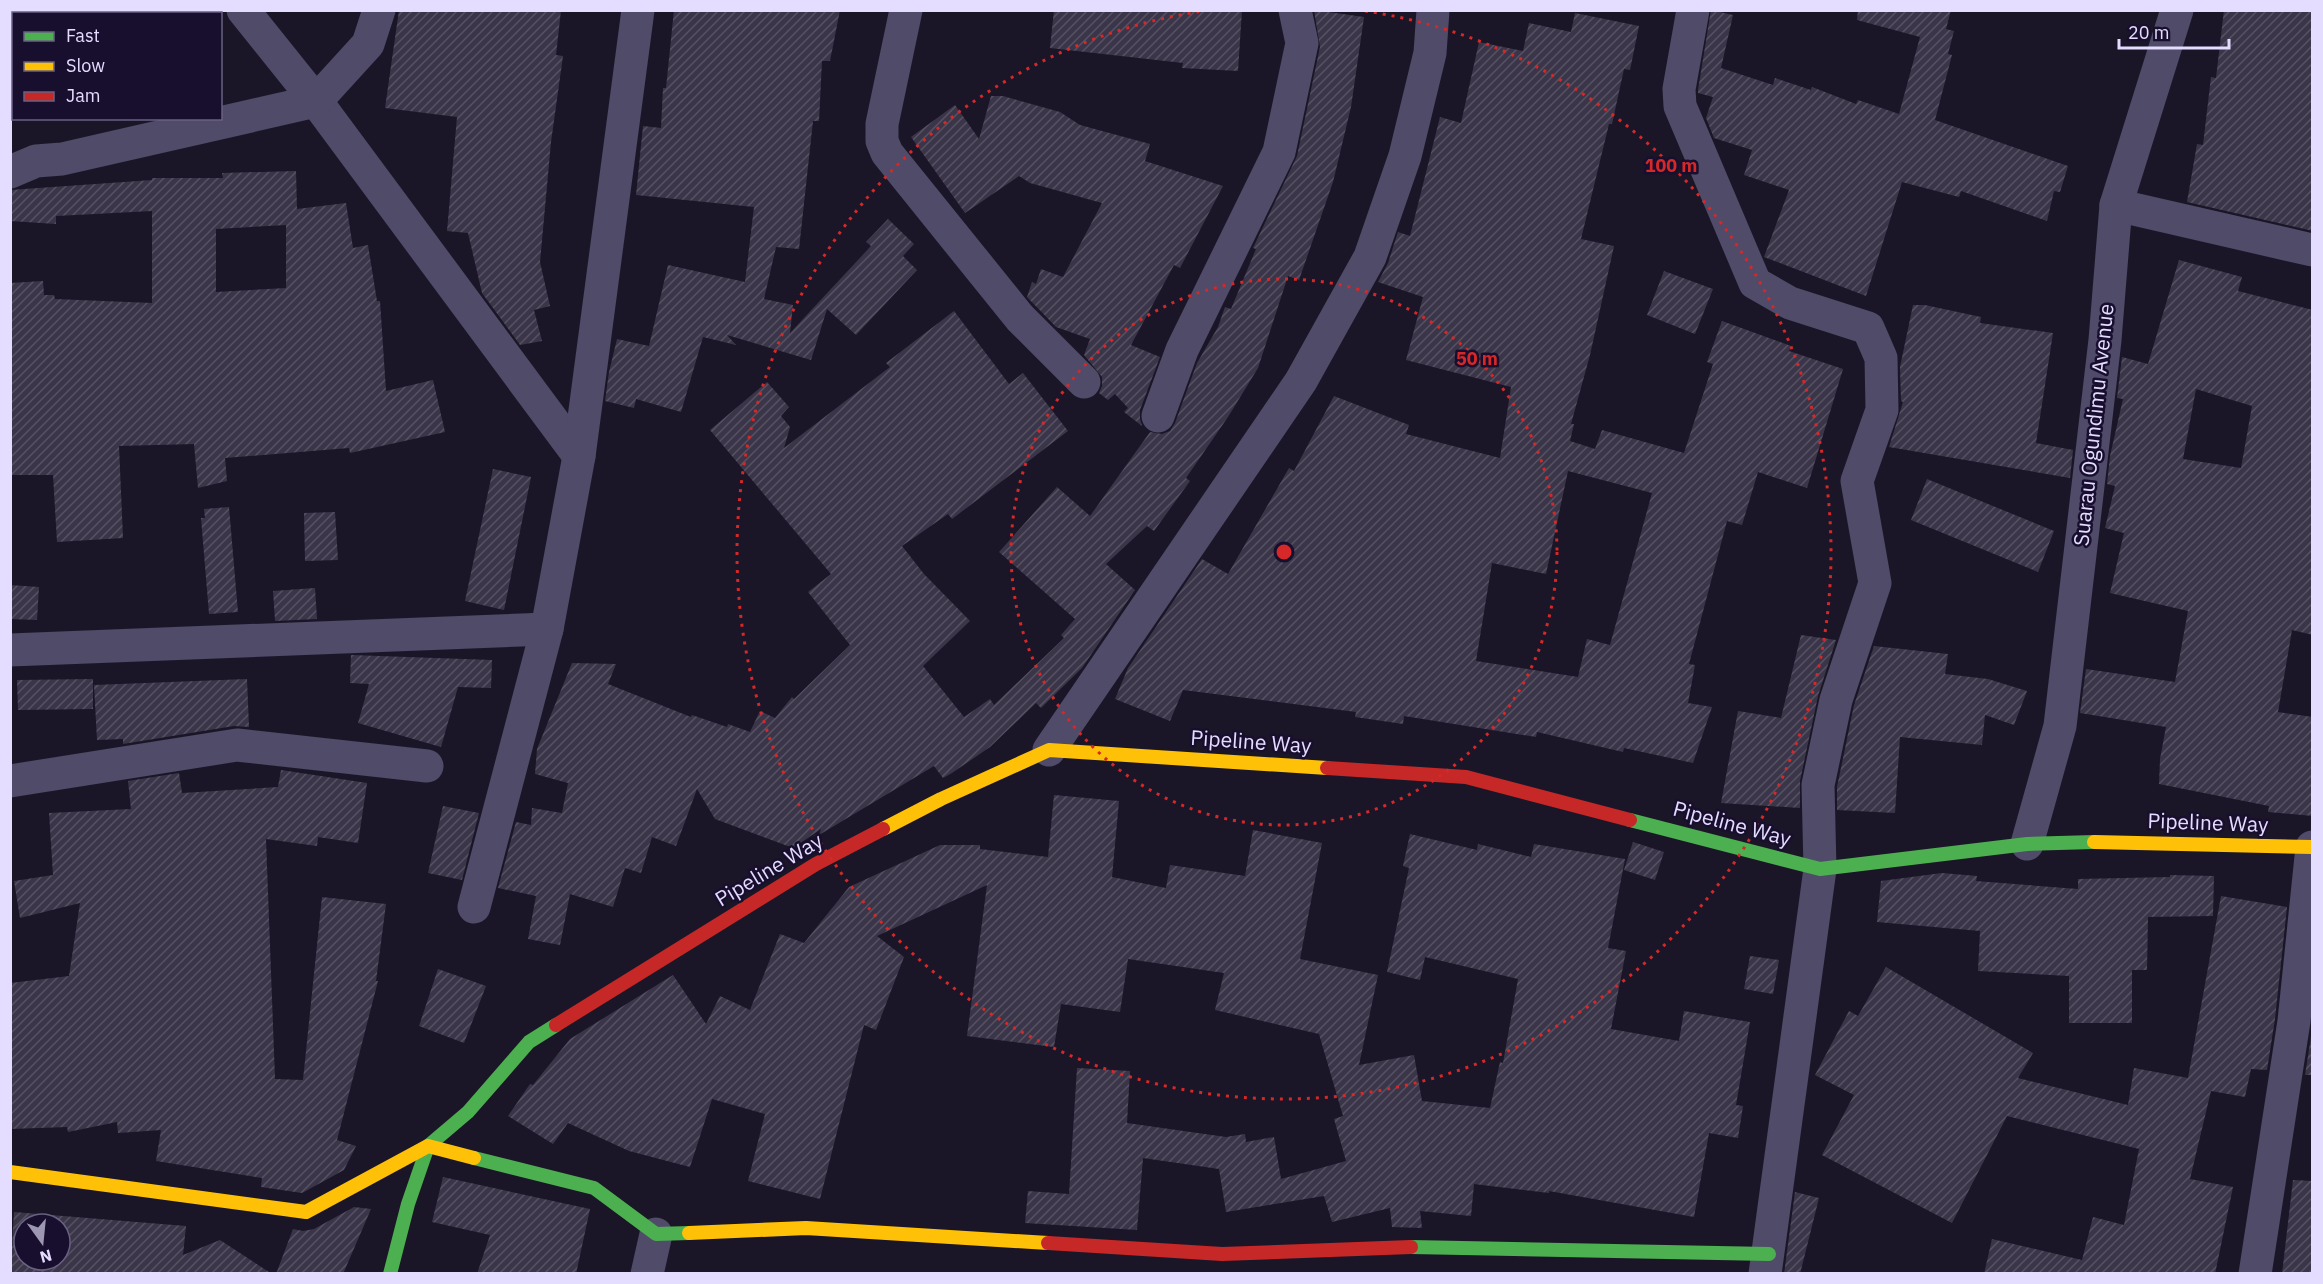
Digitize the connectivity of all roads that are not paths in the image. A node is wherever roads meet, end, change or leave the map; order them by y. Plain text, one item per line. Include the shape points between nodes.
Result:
1 (243, 10) edge
2 (379, 10) edge
3 (638, 10) edge
4 (906, 10) edge
5 (1295, 10) edge
6 (1433, 10) edge
7 (1693, 10) edge
8 (2177, 10) edge
9 (316, 100) junction
10 (10, 172) edge
11 (2116, 205) junction
12 (2313, 250) edge
13 (1084, 382) dead end
14 (1158, 416) dead end
15 (579, 456) junction
16 (548, 629) junction
17 (10, 650) edge
18 (1049, 750) junction
19 (427, 766) dead end
20 (10, 781) edge
21 (2027, 844) junction
22 (2312, 847) edge
23 (1820, 869) junction
24 (474, 907) dead end
25 (428, 1146) junction
26 (10, 1172) edge
27 (656, 1234) junction
28 (1224, 1264) edge
29 (1767, 1264) edge
30 (390, 1274) edge
31 (647, 1274) edge
32 (2255, 1274) edge

1 - 9 street
2 - 9 street via 368,44
3 - 15 street
4 - 13 street via 882,124 882,141 1020,318
5 - 14 street via 1302,43 1279,152 1182,350
6 - 18 street via 1430,52 1405,156 1370,257 1301,381
7 - 23 street via 1679,89 1680,106 1755,283 1790,303 1868,328 1881,358 1882,410 1857,481 1875,583 1836,700 1818,785
8 - 11 street, Suarau Ogundimu Avenue
9 - 10 street via 62,159 36,161
9 - 15 street
11 - 12 street
11 - 21 street, Suarau Ogundimu Avenue via 2105,340 2060,726
15 - 16 street
16 - 17 street
16 - 24 street
18 - 23 street, Pipeline Way via 1466,777
18 - 25 street, Pipeline Way via 941,799 816,864 529,1042 468,1112
19 - 20 street via 237,745
21 - 22 street, Pipeline Way via 2110,841
21 - 23 street, Pipeline Way
22 - 32 street via 2294,1021
23 - 29 street
25 - 26 street, Pipeline Way via 306,1212
25 - 27 street via 594,1188
25 - 30 street
27 - 28 street via 806,1228
27 - 31 street
28 - 29 street via 1386,1246

